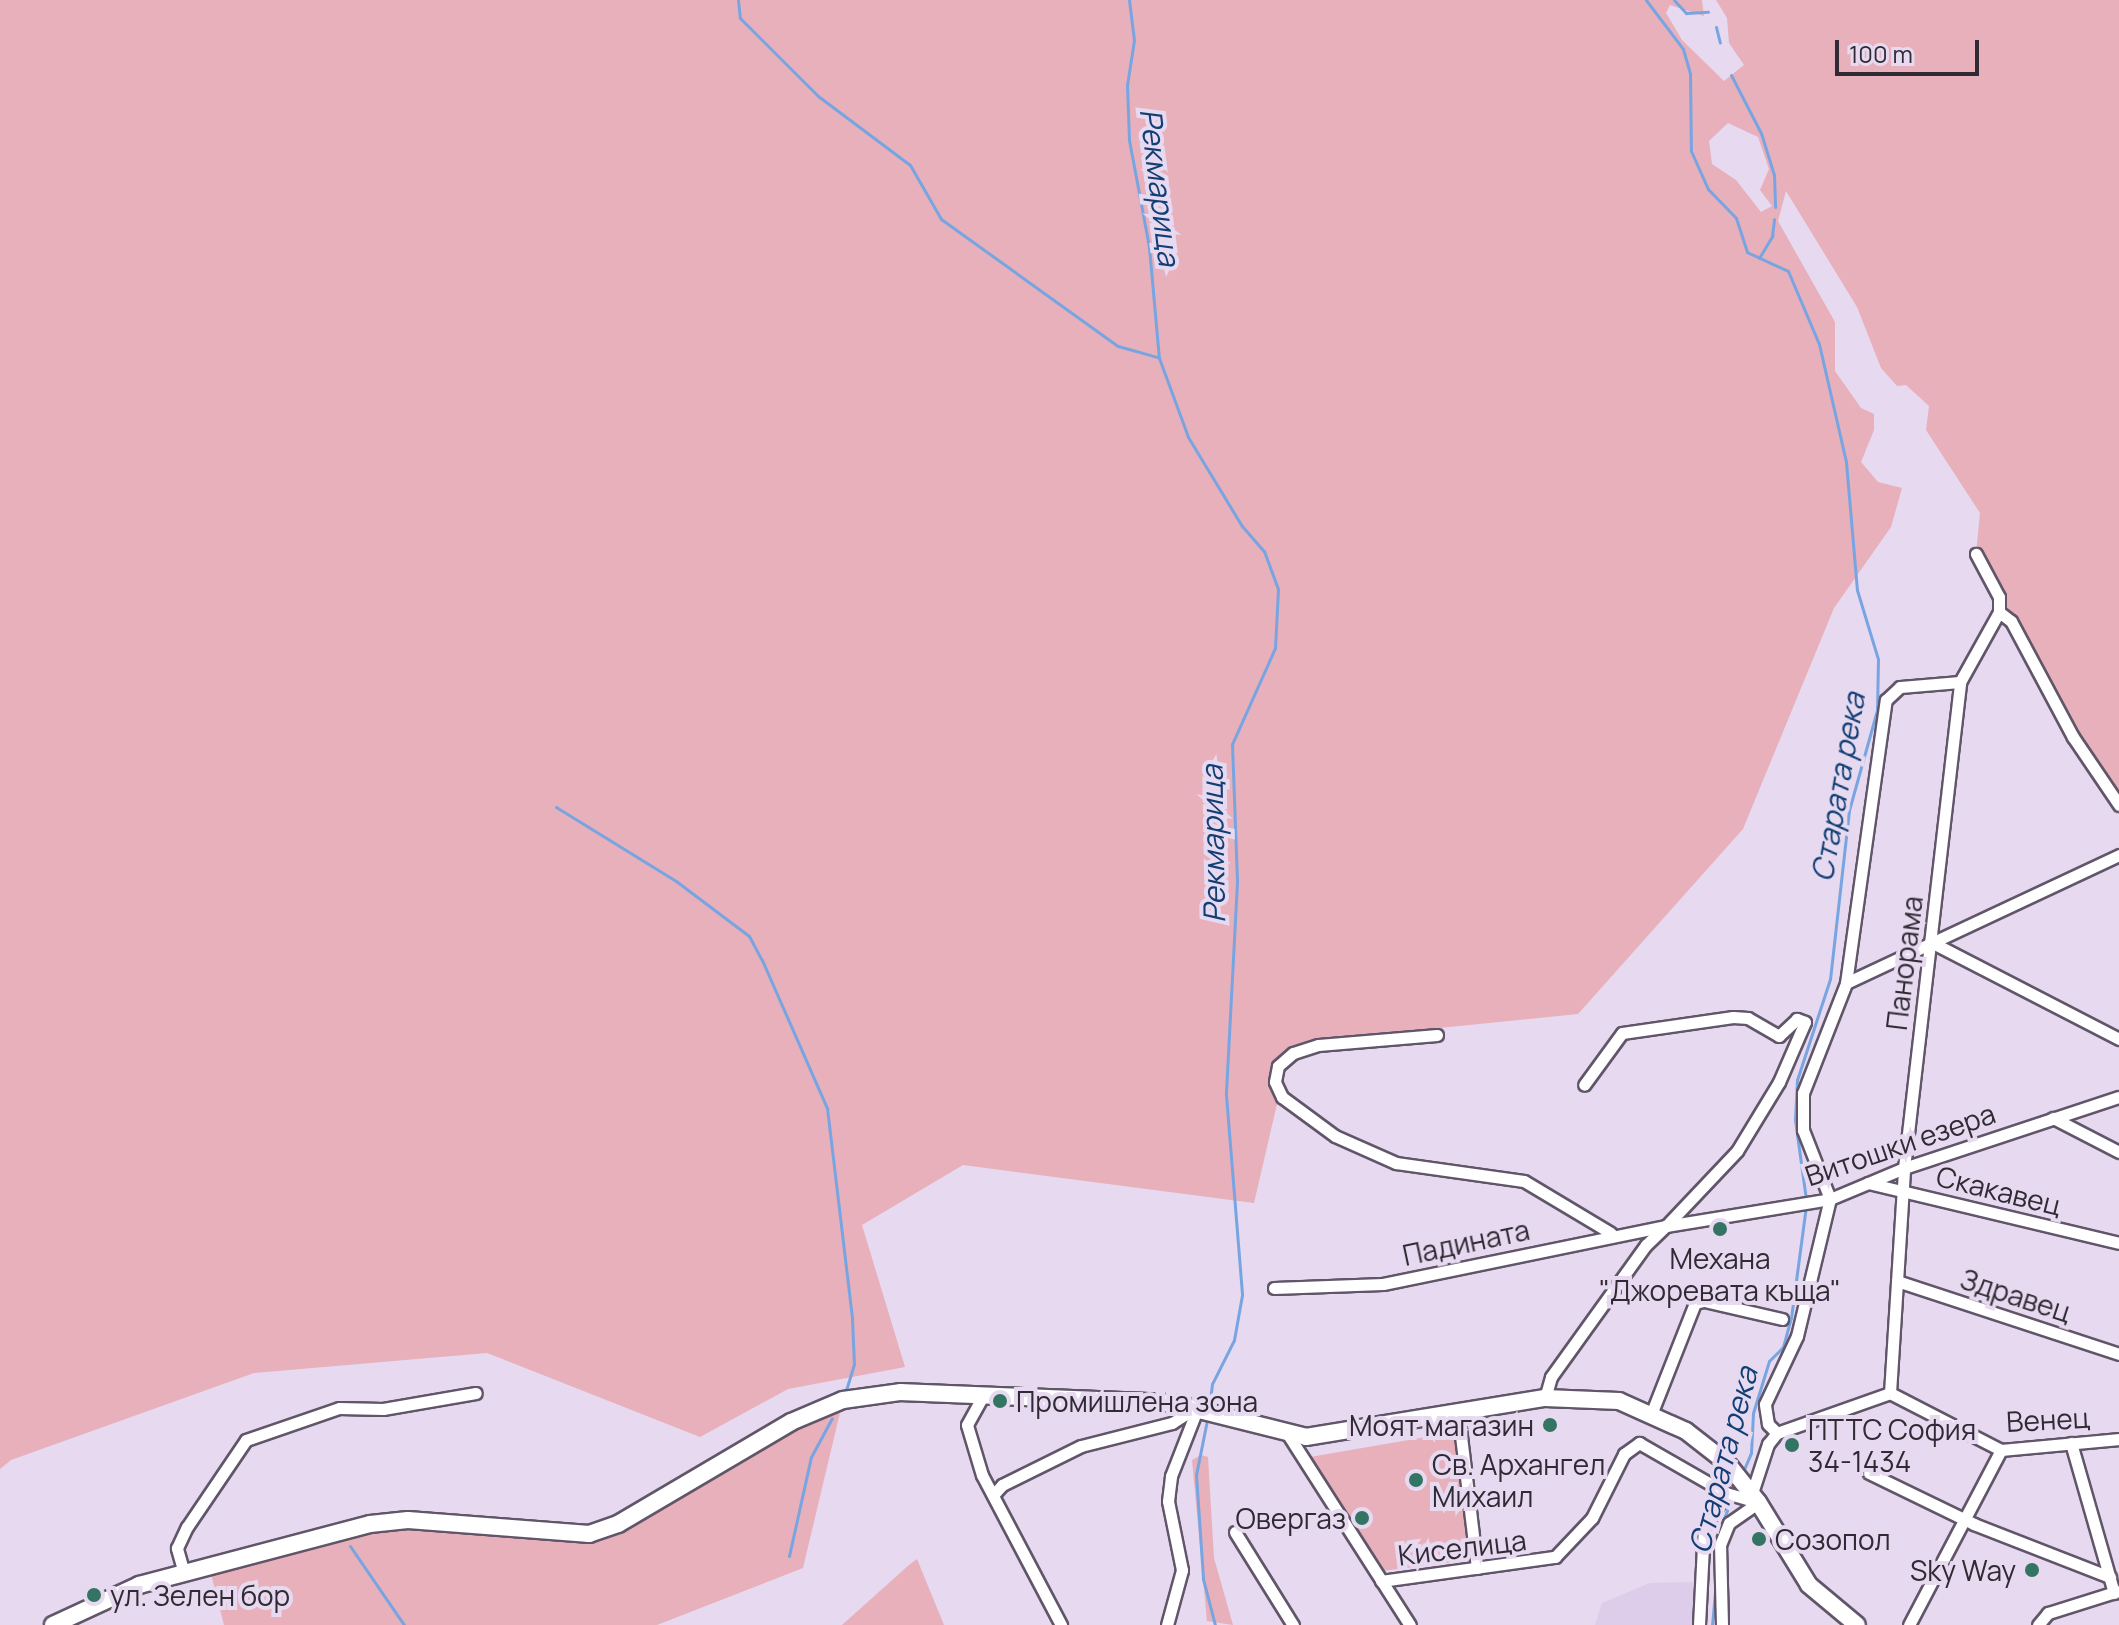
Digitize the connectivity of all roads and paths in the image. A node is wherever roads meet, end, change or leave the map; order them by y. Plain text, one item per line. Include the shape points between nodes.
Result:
1 (1976, 554) dead end
2 (1999, 612) junction
3 (1960, 682) junction
4 (2119, 805) edge
5 (2119, 855) edge
6 (1931, 942) junction
7 (1846, 983) junction
8 (1437, 1035) dead end
9 (2117, 1036) edge
10 (1584, 1085) dead end
11 (2119, 1097) edge
12 (2053, 1118) junction
13 (2119, 1152) edge
14 (1904, 1168) junction
15 (1868, 1183) junction
16 (1903, 1191) junction
17 (1830, 1199) junction
18 (1666, 1226) junction
19 (1611, 1233) junction
20 (2118, 1244) edge
21 (1897, 1281) junction
22 (1274, 1288) dead end
23 (1782, 1319) dead end
24 (2119, 1354) edge
25 (476, 1393) dead end
26 (1890, 1393) junction
27 (984, 1394) junction
28 (1545, 1398) junction
29 (1205, 1409) junction
30 (1458, 1411) junction
31 (1652, 1412) junction
32 (1287, 1433) junction
33 (1777, 1433) junction
34 (2119, 1439) edge
35 (2071, 1443) junction
36 (2001, 1450) junction
37 (1869, 1473) dead end
38 (1726, 1493) junction
39 (994, 1494) junction
40 (1750, 1496) junction
41 (1965, 1518) junction
42 (1235, 1532) dead end
43 (1477, 1568) junction
44 (184, 1573) junction
45 (2110, 1577) junction
46 (1381, 1581) junction
47 (2116, 1592) edge
48 (53, 1625) edge
49 (1061, 1625) edge
50 (1167, 1625) edge
51 (1293, 1625) edge
52 (1410, 1625) edge
53 (1699, 1625) edge
54 (1722, 1625) edge
55 (1857, 1625) edge
56 (1909, 1625) edge
57 (2038, 1625) edge

1 - 2 street via 1999,597
2 - 3 street, Панорама
2 - 4 street via 2011,621 2073,737
3 - 6 street, Панорама
3 - 7 street via 1900,687 1886,700
5 - 6 street
6 - 7 street
6 - 9 street
6 - 14 street, Панорама
7 - 17 street via 1815,1053 1800,1112
8 - 19 street via 1318,1045 1293,1053 1278,1066 1275,1082 1282,1097 1335,1136 1396,1163 1524,1181
10 - 18 street via 1622,1033 1748,1018 1779,1036 1797,1019 1805,1024 1737,1151
11 - 12 street, Витошки езера
12 - 13 street
12 - 14 street, Витошки езера
14 - 15 street, Витошки езера
14 - 16 street, Панорама
15 - 16 street, Скакавец
15 - 17 street, Витошки езера
16 - 20 street, Скакавец
16 - 21 street, Панорама
17 - 18 street, Витошки езера
17 - 33 street via 1797,1336 1765,1404 1768,1424
18 - 19 street, Падината
18 - 28 street via 1646,1245 1568,1353
19 - 22 street, Падината via 1383,1284
21 - 24 street, Здравец
21 - 26 street, Панорама
23 - 31 street via 1695,1303
25 - 44 street via 383,1409 339,1408 246,1440 177,1548
26 - 33 street
26 - 36 street, Венец
27 - 29 street
27 - 39 street via 967,1425 982,1475
27 - 44 street via 901,1392 843,1400 791,1422 618,1524 589,1534 383,1523
28 - 30 street
28 - 31 street via 1607,1399
29 - 32 street
29 - 39 street via 1081,1446 1002,1485
29 - 50 street via 1171,1476 1168,1501 1182,1570
30 - 32 street via 1328,1437
30 - 43 street
31 - 40 street via 1727,1463
32 - 46 street
33 - 40 street
34 - 35 street, Венец
35 - 36 street, Венец
35 - 45 street
36 - 41 street
37 - 41 street
38 - 40 street, Киселица
38 - 43 street, Киселица via 1639,1443 1629,1446 1609,1493 1567,1549 1541,1561
38 - 53 street via 1704,1527
39 - 49 street
40 - 54 street via 1720,1545
40 - 55 street via 1809,1585
41 - 45 street
41 - 56 street
42 - 51 street
43 - 46 street, Киселица
44 - 48 street via 139,1585
45 - 47 street
46 - 52 street
47 - 57 street via 2048,1613

